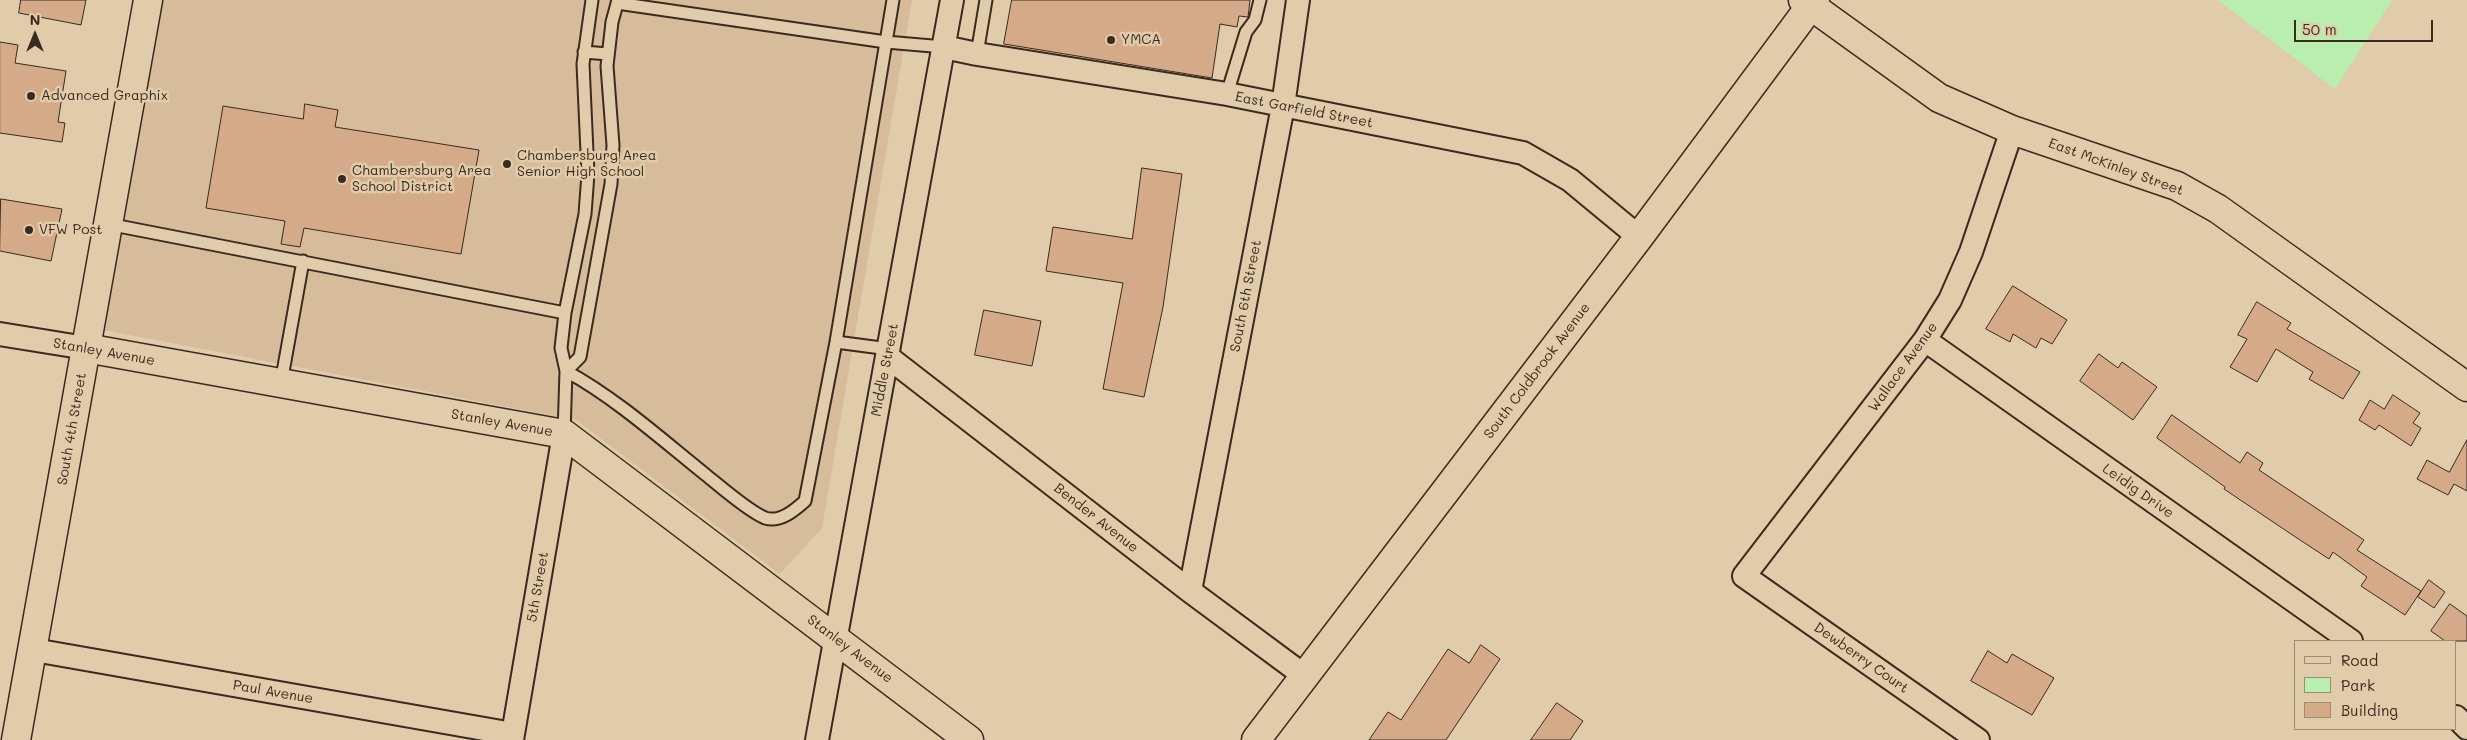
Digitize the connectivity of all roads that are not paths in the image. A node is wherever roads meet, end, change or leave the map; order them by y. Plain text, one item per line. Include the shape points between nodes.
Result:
1 (148, 0) edge
2 (592, 0) edge
3 (893, 0) edge
4 (952, 0) edge
5 (986, 0) edge
6 (1260, 0) edge
7 (1298, 0) edge
8 (618, 1) edge
9 (1809, 2) edge
10 (886, 42) junction
11 (944, 47) junction
12 (584, 52) junction
13 (608, 54) junction
14 (977, 54) junction
15 (1227, 94) junction
16 (1282, 106) junction
17 (2012, 130) junction
18 (108, 224) junction
19 (1638, 237) junction
20 (303, 261) junction
21 (565, 312) junction
22 (0, 334) edge
23 (1924, 340) junction
24 (836, 342) junction
25 (86, 348) junction
26 (889, 353) junction
27 (566, 370) junction
28 (281, 383) junction
29 (2467, 387) edge
30 (564, 434) junction
31 (1744, 576) joint
32 (1190, 591) junction
33 (835, 637) junction
34 (2350, 640) edge
35 (34, 650) junction
36 (1306, 676) junction
37 (2457, 718) edge
38 (2467, 728) edge
39 (512, 737) edge
40 (16, 740) edge
41 (817, 740) edge
42 (969, 740) edge
43 (1256, 740) edge
44 (1978, 740) edge

1 - 18 street, South 4th Street
2 - 12 lane
3 - 10 lane
4 - 11 street, Middle Street
5 - 14 lane
6 - 15 lane via 1255,20 1246,32
7 - 16 street, South 6th Street
8 - 10 lane
8 - 13 lane
9 - 17 street, East McKinley Street via 1939,98
9 - 19 street, South Coldbrook Avenue
10 - 11 lane
10 - 24 lane
11 - 14 street, East Garfield Street
11 - 26 street, Middle Street
12 - 13 lane
12 - 21 lane via 588,174 585,214
13 - 27 lane via 613,145 611,184 580,357
14 - 15 street, East Garfield Street
15 - 16 street, East Garfield Street
16 - 19 street, East Garfield Street via 1523,153 1570,180
16 - 32 street, South 6th Street
17 - 23 street, Wallace Avenue via 1971,252 1950,300
17 - 29 street, East McKinley Street via 2177,186 2218,210
18 - 20 lane
18 - 25 street, South 4th Street
19 - 36 street, South Coldbrook Avenue
20 - 21 lane
20 - 28 lane
21 - 27 lane via 561,348
22 - 25 street, Stanley Avenue
23 - 31 street, Wallace Avenue
23 - 34 street, Leidig Drive
24 - 26 lane
24 - 27 lane via 805,501 778,519 766,518 731,495 595,386
25 - 28 street, Stanley Avenue
25 - 35 street, South 4th Street
26 - 32 street, Bender Avenue
26 - 33 street, Middle Street
27 - 30 lane
28 - 30 street, Stanley Avenue
30 - 33 street, Stanley Avenue
30 - 39 street, 5th Street
31 - 44 street, Dewberry Court
32 - 36 street, Bender Avenue
33 - 41 street, Middle Street
33 - 42 street, Stanley Avenue
35 - 39 street, Paul Avenue
35 - 40 street, South 4th Street
36 - 43 street, South Coldbrook Avenue
37 - 38 street

